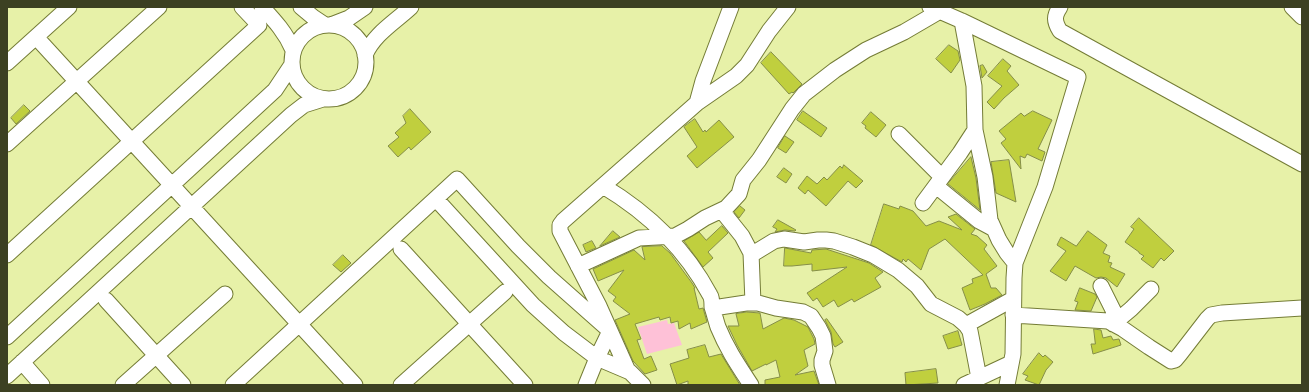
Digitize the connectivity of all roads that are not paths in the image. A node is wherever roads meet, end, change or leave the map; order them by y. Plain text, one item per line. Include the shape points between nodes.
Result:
1 (69, 7) edge
2 (159, 7) edge
3 (242, 7) edge
4 (262, 7) edge
5 (301, 7) edge
6 (365, 7) edge
7 (411, 7) edge
8 (732, 7) edge
9 (788, 7) edge
10 (1060, 7) edge
11 (1292, 7) edge
12 (935, 9) edge
13 (1302, 17) edge
14 (962, 21) junction
15 (328, 25) junction
16 (36, 37) junction
17 (293, 50) junction
18 (365, 55) junction
19 (7, 63) edge
20 (291, 66) junction
21 (77, 82) junction
22 (323, 99) junction
23 (697, 103) junction
24 (975, 130) junction
25 (899, 134) dead end
26 (131, 142) junction
27 (7, 144) edge
28 (1302, 164) edge
29 (939, 182) junction
30 (171, 185) junction
31 (602, 186) junction
32 (436, 199) junction
33 (923, 203) dead end
34 (191, 207) junction
35 (722, 211) junction
36 (994, 229) junction
37 (668, 236) junction
38 (401, 249) dead end
39 (7, 255) edge
40 (751, 255) junction
41 (1016, 263) junction
42 (578, 266) junction
43 (1100, 286) dead end
44 (1151, 289) dead end
45 (505, 292) dead end
46 (225, 294) dead end
47 (1013, 299) junction
48 (106, 300) dead end
49 (754, 303) junction
50 (713, 308) junction
51 (1302, 308) edge
52 (1013, 315) junction
53 (1116, 322) junction
54 (299, 324) junction
55 (469, 324) junction
56 (966, 325) junction
57 (610, 331) junction
58 (7, 337) edge
59 (156, 356) junction
60 (596, 358) junction
61 (22, 362) junction
62 (1011, 363) junction
63 (628, 371) junction
64 (7, 376) edge
65 (979, 378) junction
66 (42, 385) edge
67 (123, 385) edge
68 (183, 385) edge
69 (233, 385) edge
70 (354, 385) edge
71 (401, 385) edge
72 (525, 385) edge
73 (586, 385) edge
74 (643, 385) edge
75 (751, 385) edge
76 (828, 385) edge
77 (964, 385) edge
78 (1007, 385) edge

1 - 16 street
2 - 21 street
3 - 26 street via 259,25
4 - 17 street via 280,26
5 - 15 street
6 - 15 street via 349,18
7 - 18 street via 379,35
8 - 23 street
9 - 23 street via 747,65 736,76
10 - 28 street via 1055,14 1055,23 1060,30
11 - 13 street
12 - 14 street
12 - 35 street via 904,32 866,50 835,70 804,94 743,180 738,194
14 - 24 street via 974,86
14 - 41 street via 1078,77 1045,187
15 - 17 street via 314,28 304,34
15 - 18 street via 341,27 353,34
16 - 19 street
16 - 21 street
17 - 20 street
18 - 22 street via 366,67 356,88 335,99
20 - 22 street via 302,88
20 - 30 street via 275,90
21 - 26 street
21 - 27 street
22 - 34 street via 304,105 291,115
23 - 31 street
24 - 29 street
24 - 36 street
25 - 29 street
26 - 30 street
26 - 39 street
29 - 33 street
29 - 36 street via 979,220
30 - 34 street
30 - 58 street
31 - 37 street via 628,201
31 - 42 street via 560,225 560,231
32 - 54 street
32 - 57 street via 457,179 544,272
32 - 60 street via 533,305
34 - 54 street
34 - 61 street
35 - 37 street via 675,236
35 - 40 street via 745,240
36 - 41 street via 1007,253
37 - 42 street via 638,238
37 - 50 street via 695,270 711,297
38 - 55 street
40 - 49 street
40 - 56 street via 774,241 784,239 804,242 826,240 853,247 898,270 917,286 931,304
41 - 47 street
42 - 57 street
43 - 53 street
44 - 53 street
45 - 55 street
46 - 59 street
47 - 52 street
47 - 56 street
48 - 59 street
49 - 50 street
49 - 76 street via 800,311 813,318 823,336 825,351 822,362
50 - 75 street via 730,354
51 - 53 street via 1211,315 1173,361
52 - 53 street
52 - 62 street
54 - 69 street
54 - 70 street
55 - 71 street
55 - 72 street
56 - 65 street via 970,331
57 - 60 street
57 - 63 street
59 - 67 street
59 - 68 street
60 - 63 street
60 - 73 street
61 - 64 street
61 - 66 street
62 - 65 street
62 - 78 street
63 - 74 street
65 - 77 street

